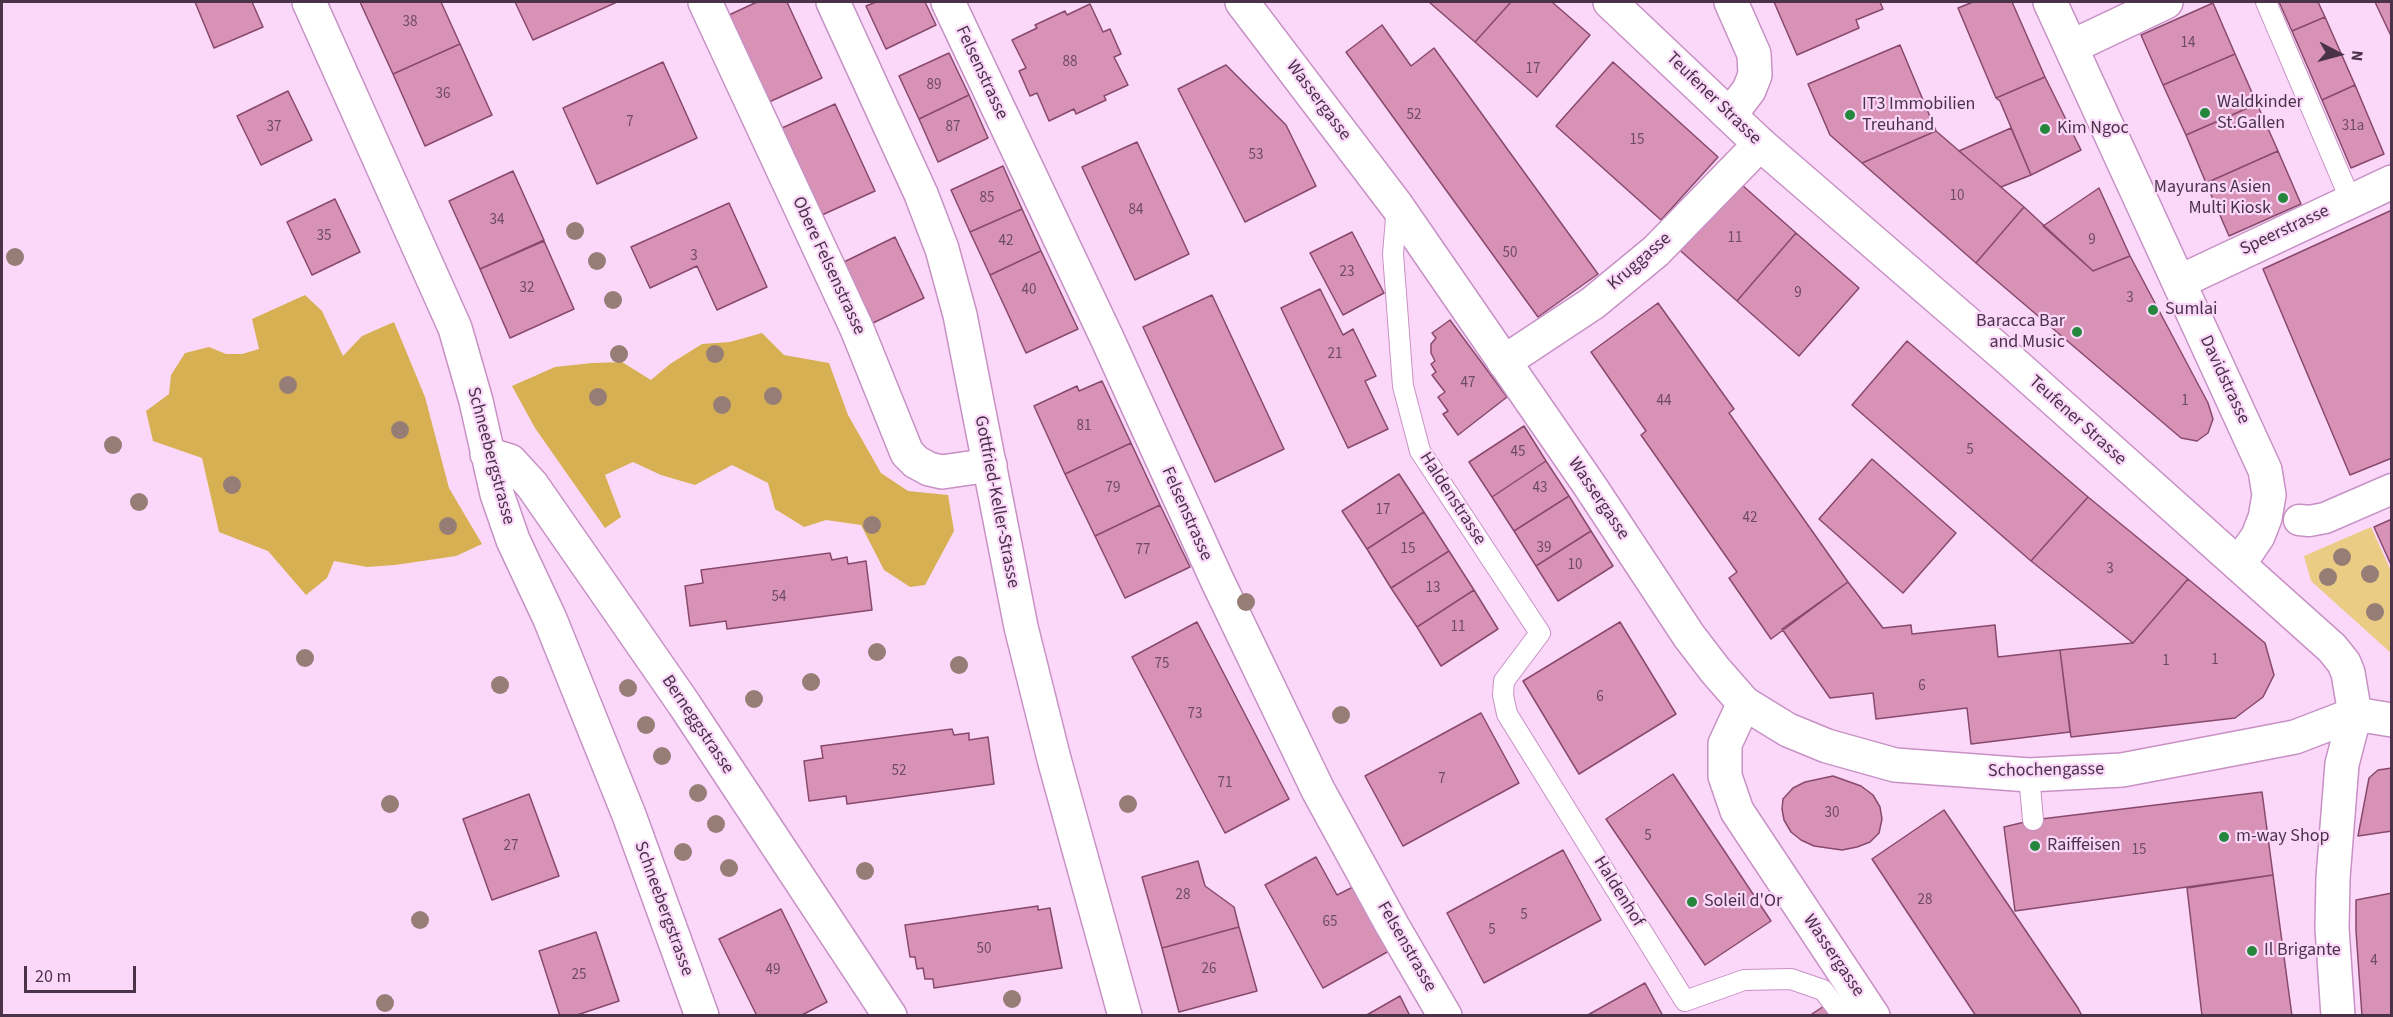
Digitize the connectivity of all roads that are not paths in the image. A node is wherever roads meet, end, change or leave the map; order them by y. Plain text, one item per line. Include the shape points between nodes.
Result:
1 (309, 2) edge
2 (705, 2) edge
3 (833, 2) edge
4 (948, 2) edge
5 (1242, 2) edge
6 (1610, 2) edge
7 (1731, 2) edge
8 (2050, 2) edge
9 (2166, 2) edge
10 (2266, 2) edge
11 (2071, 47) junction
12 (1730, 116) junction
13 (1760, 144) junction
14 (2391, 182) edge
15 (2351, 201) junction
16 (1397, 206) junction
17 (2179, 282) junction
18 (1504, 362) junction
19 (487, 454) junction
20 (990, 465) junction
21 (2391, 489) edge
22 (2300, 520) dead end
23 (2239, 564) junction
24 (1540, 633) joint
25 (1744, 703) junction
26 (2355, 714) junction
27 (2391, 720) edge
28 (2029, 775) junction
29 (2033, 820) dead end
30 (702, 1016) edge
31 (890, 1016) edge
32 (1125, 1016) edge
33 (1446, 1016) edge
34 (1843, 1016) edge
35 (1873, 1016) edge
36 (2338, 1016) edge

1 - 19 street, Schneebergstrasse via 455,328 477,401
2 - 20 street, Obere Felsenstrasse via 857,328 907,453 928,469 942,472
3 - 20 street, Gottfried-Keller-Strasse via 942,249 960,315
4 - 33 street, Felsenstrasse via 1318,790
5 - 16 street, Wassergasse
6 - 12 street, Teufener Strasse
7 - 12 street via 1754,54 1755,75
8 - 11 street, Davidstrasse
9 - 11 street
10 - 15 lane
11 - 17 street, Davidstrasse
12 - 13 street, Teufener Strasse
13 - 18 street, Kruggasse via 1656,251 1593,303
13 - 23 street, Teufener Strasse
14 - 15 street, Speerstrasse
15 - 17 street, Speerstrasse
16 - 18 street, Wassergasse
16 - 24 lane, Haldenstrasse via 1394,254 1403,386 1420,451
17 - 23 street, Davidstrasse via 2267,478 2269,502 2262,528
18 - 25 street, Wassergasse via 1689,636
19 - 30 street, Schneebergstrasse via 513,540 550,619 629,815
19 - 31 street, Berneggstrasse via 510,461 532,485 684,704
20 - 32 street, Gottfried-Keller-Strasse via 1021,627
21 - 22 street via 2325,518
23 - 26 street, Teufener Strasse via 2338,655 2348,674
24 - 34 lane, Haldenhof via 1504,681 1507,714 1685,1001 1744,980 1791,979 1823,990
25 - 28 street, Schochengasse via 1788,730 1894,765
25 - 35 street, Wassergasse via 1725,744 1725,776 1737,811
26 - 27 street
26 - 28 street, Schochengasse via 2295,737 2222,752 2122,770
26 - 36 street via 2342,764 2333,878
28 - 29 lane

